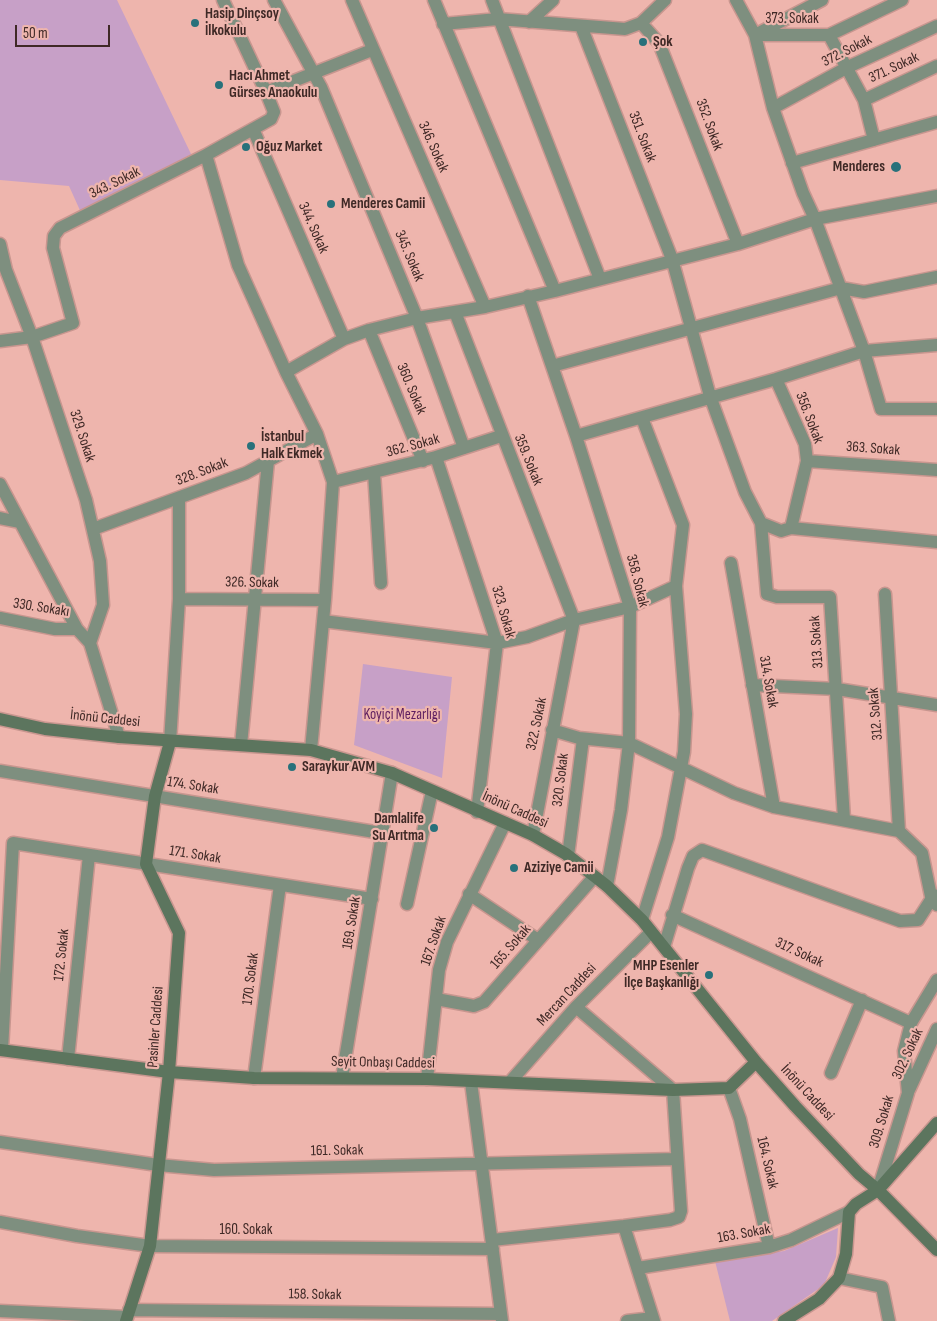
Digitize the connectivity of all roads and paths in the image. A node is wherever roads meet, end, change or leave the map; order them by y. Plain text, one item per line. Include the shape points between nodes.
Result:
1 (222, 0) edge
2 (274, 0) edge
3 (352, 0) edge
4 (434, 0) edge
5 (492, 0) edge
6 (553, 0) edge
7 (665, 0) edge
8 (736, 0) edge
9 (822, 0) edge
10 (902, 0) edge
11 (498, 19) junction
12 (529, 22) junction
13 (641, 23) junction
14 (443, 24) junction
15 (581, 26) junction
16 (937, 26) edge
17 (755, 35) junction
18 (829, 35) junction
19 (372, 50) junction
20 (937, 66) edge
21 (848, 67) junction
22 (312, 72) junction
23 (266, 92) junction
24 (864, 100) junction
25 (773, 108) junction
26 (937, 122) edge
27 (253, 129) junction
28 (874, 140) junction
29 (206, 155) junction
30 (792, 163) junction
31 (937, 196) edge
32 (815, 219) junction
33 (0, 244) edge
34 (738, 244) junction
35 (672, 259) junction
36 (3, 270) edge
37 (937, 277) edge
38 (600, 279) junction
39 (841, 288) junction
40 (555, 291) junction
41 (528, 296) junction
42 (485, 307) junction
43 (454, 312) junction
44 (417, 318) junction
45 (690, 329) junction
46 (369, 330) junction
47 (32, 337) junction
48 (344, 339) junction
49 (0, 340) edge
50 (937, 345) edge
51 (864, 351) junction
52 (552, 366) junction
53 (286, 372) junction
54 (776, 378) junction
55 (710, 396) junction
56 (937, 409) edge
57 (642, 418) junction
58 (317, 434) junction
59 (501, 436) junction
60 (576, 436) junction
61 (464, 448) junction
62 (436, 457) junction
63 (268, 461) junction
64 (423, 461) junction
65 (807, 461) junction
66 (937, 470) edge
67 (374, 472) junction
68 (333, 482) junction
69 (0, 484) edge
70 (179, 499) junction
71 (0, 518) edge
72 (19, 522) junction
73 (761, 523) junction
74 (791, 528) junction
75 (92, 529) junction
76 (937, 542) edge
77 (731, 562) dead end
78 (381, 583) dead end
79 (676, 586) junction
80 (885, 594) dead end
81 (179, 599) junction
82 (255, 599) junction
83 (325, 600) junction
84 (630, 606) junction
85 (0, 618) edge
86 (574, 620) junction
87 (323, 621) junction
88 (77, 629) junction
89 (90, 643) junction
90 (497, 643) junction
91 (752, 685) junction
92 (837, 689) junction
93 (890, 698) junction
94 (937, 705) edge
95 (0, 719) edge
96 (552, 730) junction
97 (119, 737) junction
98 (583, 739) junction
99 (170, 742) junction
100 (629, 743) junction
101 (241, 745) junction
102 (311, 750) junction
103 (680, 768) junction
104 (0, 771) edge
105 (392, 772) junction
106 (432, 791) junction
107 (155, 796) junction
108 (774, 807) junction
109 (477, 812) junction
110 (844, 819) junction
111 (505, 823) junction
112 (899, 831) junction
113 (381, 833) junction
114 (533, 834) junction
115 (89, 855) junction
116 (568, 856) junction
117 (146, 864) junction
118 (594, 877) junction
119 (280, 885) junction
120 (606, 886) junction
121 (937, 888) edge
122 (469, 894) junction
123 (372, 900) junction
124 (934, 903) edge
125 (407, 904) dead end
126 (672, 915) junction
127 (642, 920) junction
128 (651, 932) junction
129 (538, 940) junction
130 (664, 947) junction
131 (937, 980) edge
132 (436, 998) junction
133 (862, 1000) junction
134 (576, 1007) junction
135 (911, 1022) junction
136 (937, 1030) edge
137 (1, 1050) edge
138 (68, 1059) junction
139 (756, 1062) junction
140 (169, 1072) junction
141 (831, 1073) dead end
142 (254, 1078) junction
143 (342, 1078) junction
144 (427, 1079) junction
145 (471, 1082) junction
146 (510, 1082) junction
147 (729, 1088) junction
148 (673, 1090) junction
149 (908, 1093) junction
150 (937, 1123) edge
151 (0, 1142) edge
152 (676, 1159) junction
153 (482, 1164) junction
154 (158, 1166) junction
155 (878, 1190) junction
156 (849, 1212) junction
157 (0, 1222) edge
158 (624, 1226) junction
159 (492, 1244) junction
160 (150, 1246) junction
161 (769, 1247) junction
162 (937, 1250) edge
163 (638, 1268) junction
164 (839, 1278) junction
165 (0, 1311) edge
166 (127, 1316) edge
167 (62, 1317) edge
168 (502, 1318) edge
169 (654, 1320) edge
170 (627, 1321) edge
171 (784, 1321) edge
172 (889, 1321) edge

1 - 23 street
2 - 22 street, 345. Sokak
3 - 19 street, 346. Sokak
4 - 14 street
5 - 11 street
6 - 12 street
7 - 13 street
8 - 17 street
9 - 17 street
10 - 18 street, 373. Sokak
11 - 12 street
11 - 14 street
11 - 38 street
12 - 15 street
13 - 15 street via 626,30
13 - 34 street, 352. Sokak via 659,43
14 - 40 street
15 - 35 street, 351. Sokak
16 - 21 street, 372. Sokak
17 - 18 street, 373. Sokak
17 - 25 street
18 - 21 street, 373. Sokak
19 - 22 street
19 - 42 street, 346. Sokak
20 - 24 street, 371. Sokak
21 - 24 street, 373. Sokak
21 - 25 street, 372. Sokak
22 - 23 street
22 - 44 street, 345. Sokak
23 - 27 street, 343. Sokak via 274,112 271,119
24 - 28 street, 373. Sokak
25 - 30 street
26 - 28 street
27 - 29 street, 343. Sokak
27 - 48 street, 344. Sokak
28 - 30 street
29 - 47 street, 343. Sokak via 60,228 54,236 53,248 73,322
29 - 53 street via 238,264
30 - 32 street
31 - 32 street
32 - 34 street
32 - 39 street
33 - 36 street, 329. Sokak
34 - 35 street
35 - 38 street
35 - 45 street, 351. Sokak
36 - 47 street, 329. Sokak
37 - 39 street via 864,292
38 - 40 street
39 - 45 street
39 - 51 street
40 - 41 street
41 - 42 street
41 - 52 street, 358. Sokak
42 - 43 street
43 - 44 street
43 - 59 street, 359. Sokak
44 - 46 street
44 - 61 street, 345. Sokak
45 - 52 street
45 - 55 street, 351. Sokak
46 - 48 street
46 - 64 street, 360. Sokak
47 - 49 street
47 - 75 street, 329. Sokak via 86,500
48 - 53 street
50 - 51 street
51 - 54 street
51 - 56 street via 881,409
52 - 60 street, 358. Sokak
53 - 58 street
54 - 55 street
54 - 65 street, 356. Sokak via 805,444
55 - 57 street
55 - 73 street, 351. Sokak via 745,492
57 - 60 street
57 - 79 street via 683,525
58 - 63 street, 328. Sokak
58 - 68 street
59 - 61 street, 362. Sokak
59 - 86 street, 359. Sokak
60 - 84 street, 358. Sokak
61 - 62 street, 362. Sokak
62 - 64 street, 362. Sokak
62 - 90 street, 323. Sokak
63 - 70 street, 328. Sokak
63 - 82 street
64 - 67 street, 362. Sokak
65 - 66 street, 363. Sokak
65 - 74 street, 356. Sokak
67 - 68 street, 362. Sokak
67 - 78 street
68 - 83 street
69 - 72 street
70 - 75 street, 328. Sokak
70 - 81 street
71 - 72 street
72 - 88 street
73 - 74 street via 781,531
73 - 92 street, 313. Sokak via 767,594 830,598
74 - 76 street
75 - 89 street, 329. Sokak via 100,561 103,605
77 - 91 street, 314. Sokak
79 - 84 street
79 - 103 street via 686,714
80 - 93 street, 312. Sokak
81 - 82 street, 326. Sokak
81 - 99 street
82 - 83 street, 326. Sokak
82 - 101 street
83 - 87 street
84 - 86 street
84 - 100 street, 358. Sokak
85 - 88 street, 330. Sokakı via 54,629
86 - 90 street via 527,637
86 - 96 street, 322. Sokak
87 - 90 street
87 - 102 street
88 - 89 street
89 - 97 street
90 - 109 street, 323. Sokak
91 - 92 street
91 - 108 street, 314. Sokak
92 - 93 street
92 - 110 street, 313. Sokak
93 - 94 street
93 - 112 street, 312. Sokak
95 - 97 street, İnönü Caddesi via 45,729
96 - 98 street
96 - 114 street, 322. Sokak
97 - 99 street, İnönü Caddesi
98 - 100 street
98 - 116 street, 320. Sokak
99 - 101 street, İnönü Caddesi
99 - 107 street
100 - 103 street
100 - 120 street, 358. Sokak via 621,810
101 - 102 street, İnönü Caddesi
102 - 105 street, İnönü Caddesi
103 - 108 street
103 - 127 street via 668,837
104 - 107 street, 174. Sokak
105 - 106 street, İnönü Caddesi
105 - 113 street, 169. Sokak
106 - 109 street, İnönü Caddesi
106 - 125 street
107 - 113 street, 174. Sokak
107 - 117 street
108 - 110 street
109 - 111 street, İnönü Caddesi
110 - 112 street
111 - 114 street, İnönü Caddesi
111 - 122 street, 167. Sokak
112 - 124 street via 922,853
113 - 123 street, 169. Sokak
114 - 116 street, İnönü Caddesi
115 - 117 street, 171. Sokak
115 - 137 street, 171. Sokak via 13,843
115 - 138 street, 172. Sokak
116 - 118 street, İnönü Caddesi
117 - 119 street, 171. Sokak
117 - 140 street, Pasinler Caddesi via 179,933
118 - 120 street, İnönü Caddesi
118 - 129 street, 165. Sokak
119 - 123 street, 171. Sokak
119 - 142 street, 170. Sokak
120 - 127 street, İnönü Caddesi
121 - 124 street
122 - 129 street
122 - 132 street, 167. Sokak via 447,942
123 - 143 street, 169. Sokak
124 - 126 street via 918,920 900,921 702,850 693,856
126 - 130 street
126 - 133 street, 317. Sokak
127 - 128 street, İnönü Caddesi
128 - 130 street, İnönü Caddesi
128 - 134 street, Mercan Caddesi
129 - 132 street, 165. Sokak via 484,1002 474,1006
130 - 139 street, İnönü Caddesi
131 - 135 street, 309. Sokak
132 - 144 street, 167. Sokak
133 - 135 street, 317. Sokak
133 - 141 street
134 - 146 street, Mercan Caddesi
134 - 148 street
135 - 149 street, 309. Sokak via 904,1051
136 - 149 street, 302. Sokak
137 - 138 street, Seyit Onbaşı Caddesi
138 - 140 street, Seyit Onbaşı Caddesi
139 - 147 street
139 - 155 street, İnönü Caddesi
140 - 142 street, Seyit Onbaşı Caddesi
140 - 154 street, Pasinler Caddesi
142 - 143 street, Seyit Onbaşı Caddesi
143 - 144 street, Seyit Onbaşı Caddesi
144 - 145 street, Seyit Onbaşı Caddesi
145 - 146 street, Seyit Onbaşı Caddesi
145 - 153 street
146 - 148 street, Seyit Onbaşı Caddesi
147 - 148 street, Seyit Onbaşı Caddesi
147 - 161 street, 164. Sokak via 740,1119
148 - 152 street
149 - 155 street, 309. Sokak
150 - 155 street
151 - 154 street, 161. Sokak
152 - 153 street, 161. Sokak
152 - 158 street, 160. Sokak via 679,1216
153 - 154 street, 161. Sokak via 214,1170
153 - 159 street
154 - 160 street, Pasinler Caddesi
155 - 156 street
155 - 162 street, İnönü Caddesi
156 - 161 street, 163. Sokak
156 - 164 street via 846,1254
157 - 160 street, 160. Sokak
158 - 159 street, 160. Sokak
158 - 163 street
159 - 160 street, 160. Sokak
159 - 168 street
160 - 166 street, Pasinler Caddesi
161 - 163 street, 163. Sokak
163 - 169 street
164 - 171 street via 819,1300
164 - 172 street via 882,1287
165 - 167 street, 158. Sokak
166 - 167 street, 158. Sokak
166 - 168 street, 158. Sokak
169 - 170 street

